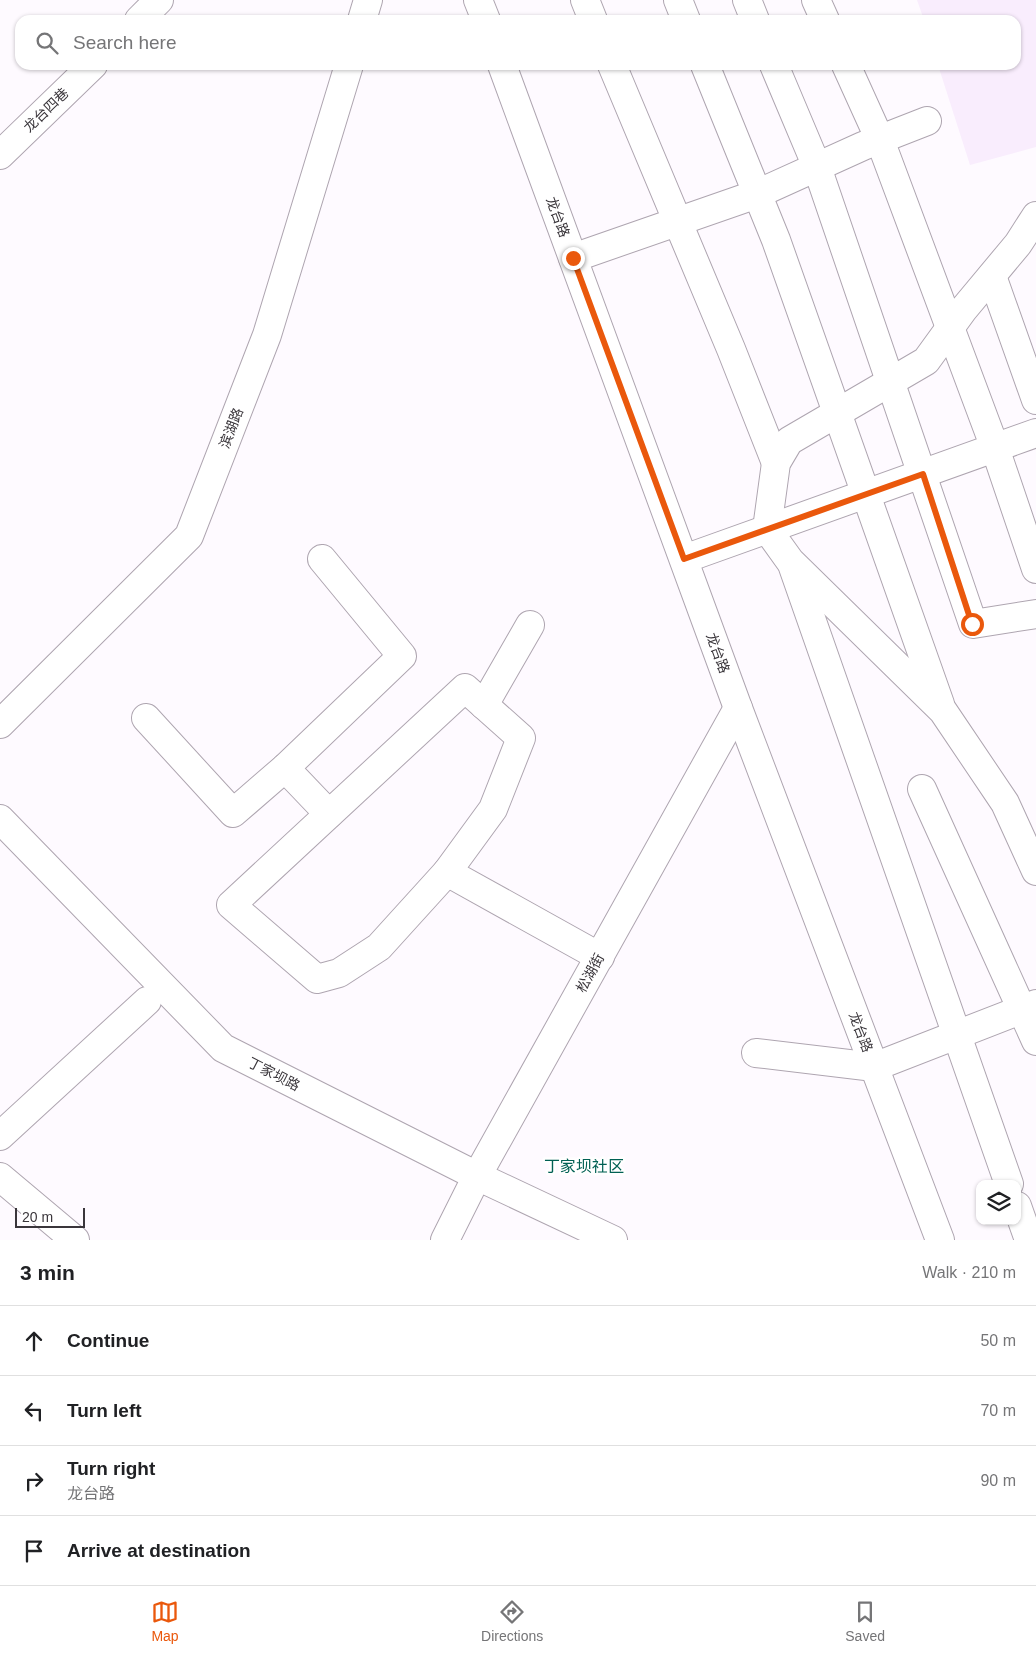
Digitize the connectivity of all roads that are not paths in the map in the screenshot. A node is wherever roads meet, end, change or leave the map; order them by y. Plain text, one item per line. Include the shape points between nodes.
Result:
1 (159, 0) edge
2 (368, 0) edge
3 (478, 0) edge
4 (585, 0) edge
5 (678, 0) edge
6 (747, 0) edge
7 (816, 0) edge
8 (144, 15) edge
9 (364, 15) edge
10 (484, 15) edge
11 (591, 15) edge
12 (684, 15) edge
13 (753, 15) edge
14 (823, 15) edge
15 (88, 70) edge
16 (346, 70) edge
17 (504, 70) edge
18 (614, 70) edge
19 (707, 70) edge
20 (776, 70) edge
21 (848, 70) edge
22 (926, 121) dead end
23 (880, 140) junction
24 (0, 155) edge
25 (817, 167) junction
26 (757, 194) junction
27 (1035, 219) edge
28 (677, 222) junction
29 (573, 258) junction
30 (992, 276) junction
31 (950, 329) junction
32 (892, 381) junction
33 (1036, 400) edge
34 (837, 413) junction
35 (1036, 433) edge
36 (995, 448) junction
37 (776, 463) junction
38 (923, 474) junction
39 (866, 494) junction
40 (767, 529) junction
41 (322, 559) dead end
42 (684, 559) junction
43 (790, 561) junction
44 (1036, 570) edge
45 (1036, 614) edge
46 (530, 625) dead end
47 (484, 705) junction
48 (738, 708) junction
49 (943, 711) junction
50 (146, 718) dead end
51 (0, 724) edge
52 (286, 768) junction
53 (922, 789) dead end
54 (329, 814) junction
55 (0, 819) edge
56 (1036, 871) edge
57 (447, 872) junction
58 (600, 957) junction
59 (146, 1001) dead end
60 (1029, 1007) edge
61 (956, 1035) junction
62 (1036, 1041) edge
63 (756, 1053) dead end
64 (874, 1067) junction
65 (0, 1136) edge
66 (477, 1176) junction
67 (0, 1177) edge
68 (1008, 1180) edge
69 (1021, 1216) edge
70 (75, 1240) edge
71 (445, 1240) edge
72 (613, 1240) edge
73 (940, 1240) edge
74 (1030, 1240) edge

1 - 8 street
2 - 9 street
3 - 10 street
4 - 11 street
5 - 12 street
6 - 13 street
7 - 14 street
15 - 24 street, 龙台四巷
16 - 51 street, 滨湖路 via 267,335 189,536
17 - 29 street, 龙台路
18 - 28 street
19 - 26 street
20 - 25 street
21 - 23 street
22 - 23 street
23 - 25 street
23 - 31 street
25 - 26 street
25 - 32 street
26 - 28 street
26 - 34 street
27 - 30 street
28 - 29 street
28 - 37 street
29 - 42 street, 龙台路
30 - 31 street
30 - 33 street
31 - 32 street via 926,361
31 - 36 street
32 - 34 street
32 - 38 street
34 - 37 street via 789,441
34 - 39 street
35 - 36 street
36 - 38 street
36 - 44 street
37 - 40 street
38 - 39 street
38 - 45 street via 972,624
39 - 40 street
39 - 49 street
40 - 42 street
40 - 43 street
41 - 52 street via 402,656
42 - 48 street, 龙台路
43 - 49 street
43 - 61 street
46 - 47 street
47 - 54 street via 465,688
47 - 57 street via 520,738 493,808
48 - 58 street, 松湖街
48 - 64 street, 龙台路
49 - 56 street via 1005,803
50 - 52 street via 233,813
52 - 54 street
53 - 60 street
54 - 57 street via 231,904 318,979 339,974 379,947
55 - 66 street, 丁家坝路 via 223,1048
57 - 58 street
58 - 66 street, 松湖街
59 - 65 street
60 - 61 street
60 - 62 street
61 - 64 street
61 - 68 street
63 - 64 street
64 - 73 street, 龙台路
66 - 71 street, 松湖街
66 - 72 street, 丁家坝路
67 - 70 street
69 - 74 street

